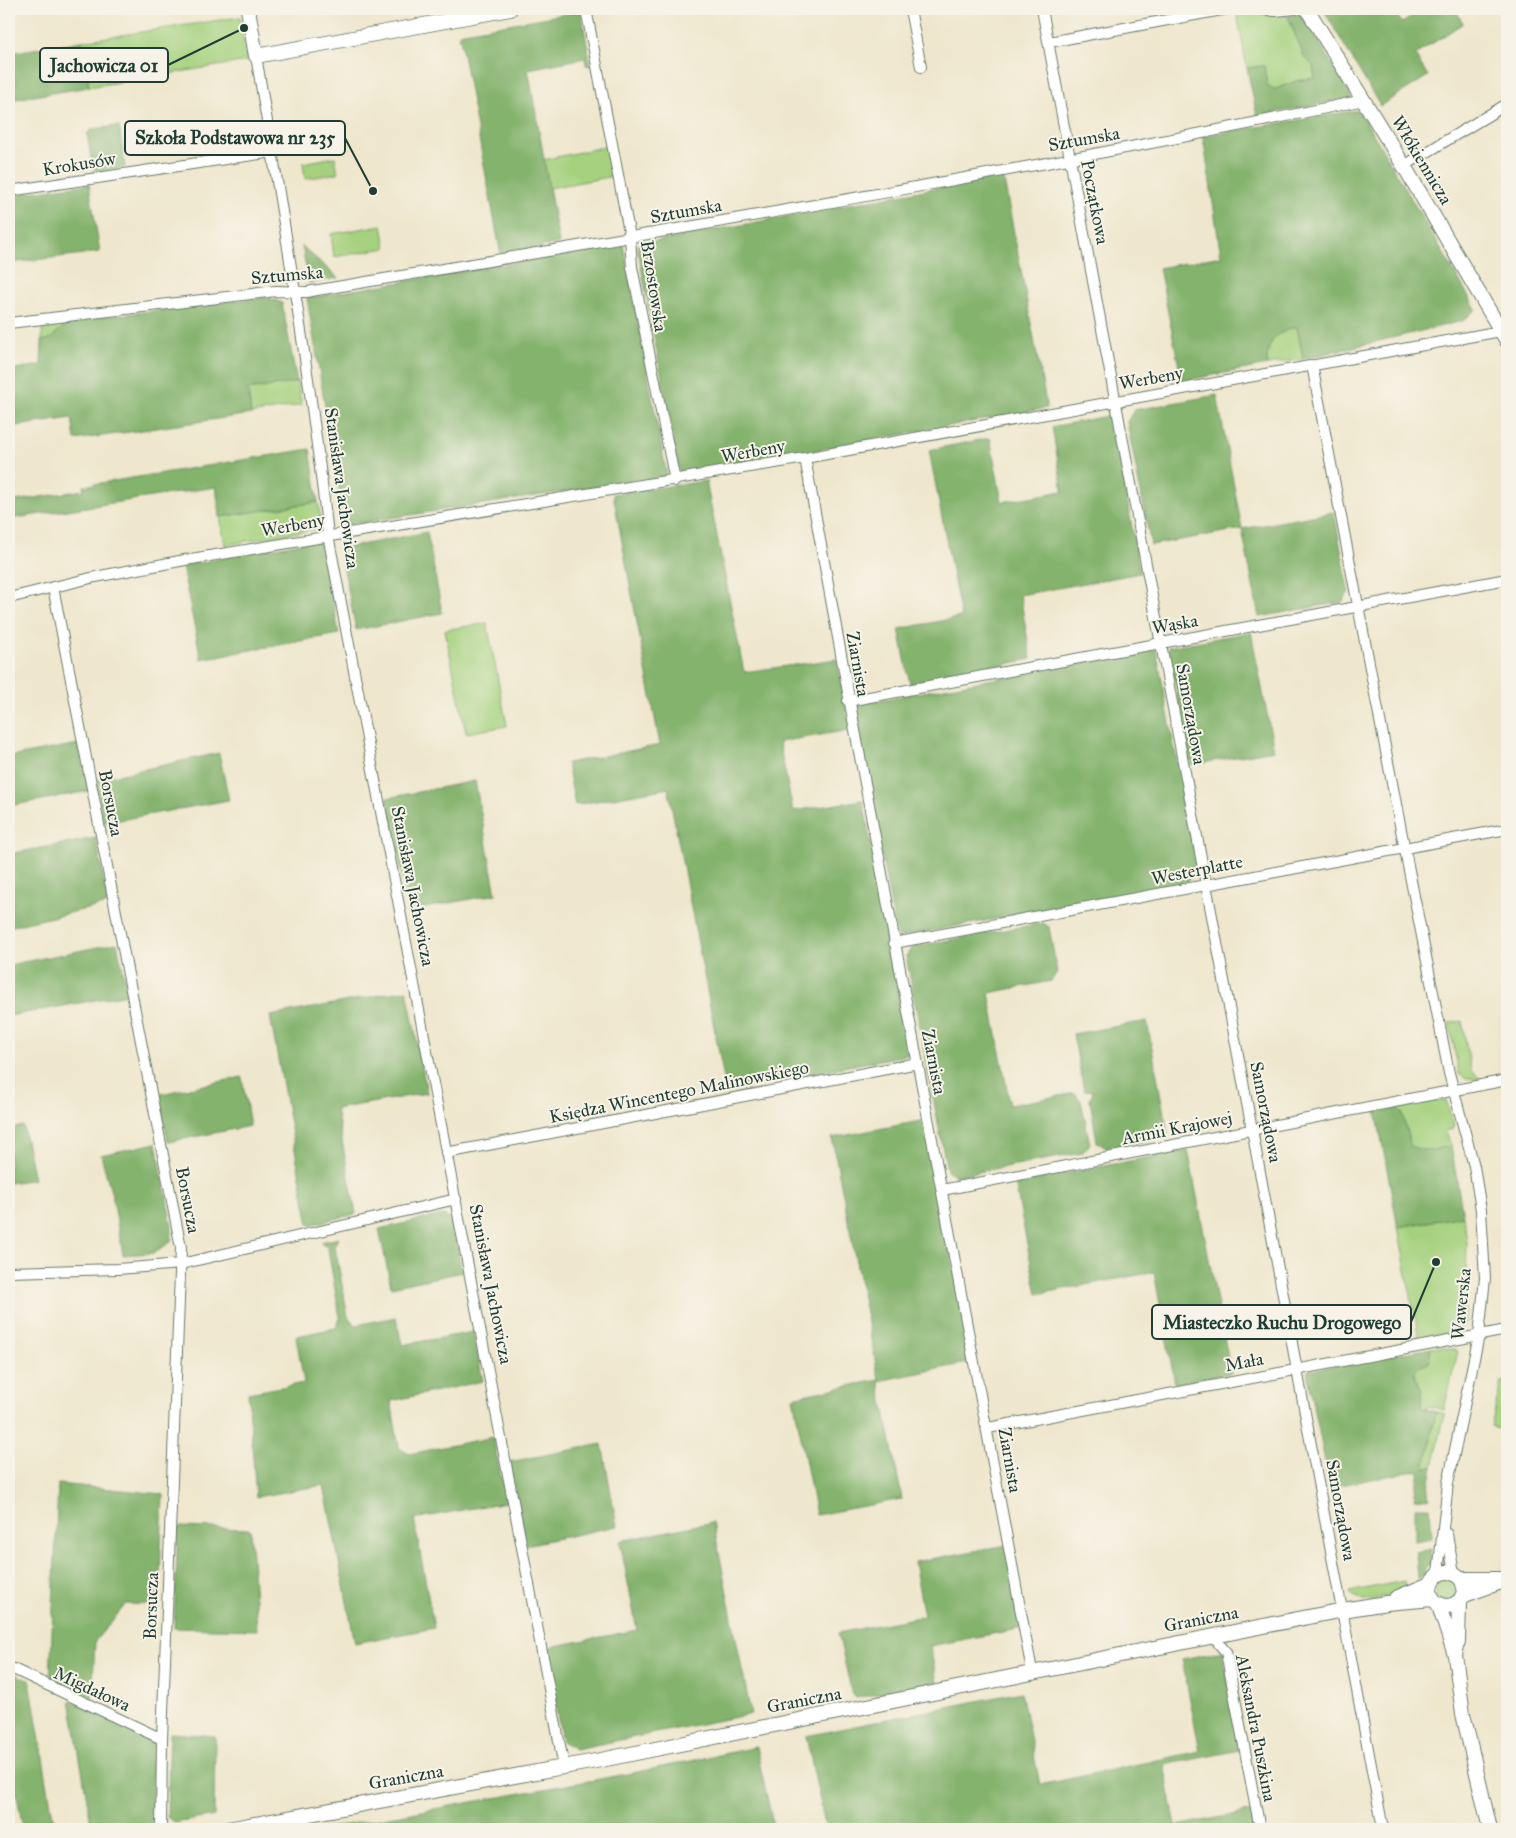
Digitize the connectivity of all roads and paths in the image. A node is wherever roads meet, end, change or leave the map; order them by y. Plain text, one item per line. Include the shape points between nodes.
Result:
1 (248, 9) edge
2 (510, 9) edge
3 (586, 9) edge
4 (910, 9) edge
5 (1042, 9) edge
6 (1227, 9) edge
7 (1261, 9) edge
8 (1295, 9) edge
9 (1307, 9) edge
10 (1049, 42) junction
11 (256, 56) junction
12 (921, 67) dead end
13 (1364, 100) junction
14 (1507, 104) edge
15 (272, 152) junction
16 (1070, 158) junction
17 (1404, 166) junction
18 (9, 191) edge
19 (630, 237) junction
20 (294, 292) junction
21 (9, 323) edge
22 (1504, 336) edge
23 (1312, 365) junction
24 (1116, 401) junction
25 (805, 458) junction
26 (675, 480) junction
27 (328, 535) junction
28 (1507, 579) edge
29 (53, 587) junction
30 (9, 598) edge
31 (1360, 607) junction
32 (1162, 643) junction
33 (848, 701) junction
34 (1507, 829) edge
35 (1405, 847) junction
36 (1205, 884) junction
37 (894, 944) junction
38 (918, 1063) junction
39 (1507, 1080) edge
40 (1453, 1090) junction
41 (1252, 1130) junction
42 (446, 1153) junction
43 (942, 1190) junction
44 (456, 1199) junction
45 (182, 1264) junction
46 (9, 1272) edge
47 (1507, 1330) edge
48 (1479, 1334) junction
49 (1298, 1368) junction
50 (988, 1428) junction
51 (1445, 1523) junction
52 (1457, 1576) junction
53 (1434, 1579) junction
54 (1507, 1579) edge
55 (1461, 1598) junction
56 (1436, 1601) junction
57 (1386, 1603) junction
58 (1343, 1610) junction
59 (1217, 1636) junction
60 (1455, 1655) junction
61 (9, 1667) edge
62 (1032, 1671) junction
63 (162, 1740) junction
64 (564, 1767) junction
65 (161, 1829) edge
66 (228, 1829) edge
67 (1260, 1829) edge
68 (1383, 1829) edge
69 (1490, 1829) edge

1 - 11 street, Stanisława Jachowicza
2 - 11 street
3 - 19 street, Brzostowska
4 - 12 street
5 - 10 street, Początkowa
6 - 10 street
7 - 8 street via 1275,12
9 - 13 street, Włókiennicza
10 - 16 street, Początkowa
11 - 15 street, Stanisława Jachowicza
13 - 16 street, Sztumska
13 - 17 street, Włókiennicza
14 - 17 street
15 - 18 street, Krokusów
15 - 20 street, Stanisława Jachowicza
16 - 19 street, Sztumska
16 - 24 street, Początkowa
17 - 22 street, Włókiennicza
19 - 20 street, Sztumska
19 - 26 street, Brzostowska via 632,267
20 - 21 street, Sztumska via 276,291
20 - 27 street, Stanisława Jachowicza
22 - 23 street, Werbeny
23 - 24 street, Werbeny
23 - 31 street, Wawerska
24 - 25 street, Werbeny
24 - 32 street, Samorządowa
25 - 26 street, Werbeny
25 - 33 street, Ziarnista
26 - 27 street, Werbeny
27 - 29 street, Werbeny
27 - 42 street, Stanisława Jachowicza
28 - 31 street, Wąska
29 - 30 street, Werbeny
29 - 45 street, Borsucza
31 - 32 street, Wąska
31 - 35 street, Wawerska
32 - 33 street, Wąska
32 - 36 street, Samorządowa
33 - 37 street, Ziarnista
34 - 35 street, Westerplatte
35 - 36 street, Westerplatte
35 - 40 street, Wawerska
36 - 37 street, Westerplatte
36 - 41 street, Samorządowa
37 - 38 street, Ziarnista
38 - 42 street, Księdza Wincentego Malinowskiego
38 - 43 street, Ziarnista
39 - 40 street, Armii Krajowej
40 - 41 street, Armii Krajowej
40 - 48 street, Wawerska via 1474,1166 1481,1210 1485,1278
41 - 43 street, Armii Krajowej
41 - 49 street, Samorządowa
42 - 44 street, Stanisława Jachowicza
43 - 50 street, Ziarnista
44 - 45 street
44 - 64 street, Stanisława Jachowicza
45 - 46 street
45 - 63 street, Borsucza
47 - 48 street, Mała
48 - 49 street, Mała
48 - 51 street, Wawerska via 1448,1483
49 - 50 street, Mała
49 - 58 street, Samorządowa
50 - 62 street, Ziarnista
51 - 52 street, Wawerska
51 - 53 street, Wawerska
52 - 53 street via 1446,1571
52 - 54 street
52 - 55 street via 1464,1590
53 - 56 street
53 - 57 street, Graniczna
54 - 55 street
55 - 56 street via 1448,1606
55 - 60 street
56 - 57 street, Graniczna
56 - 60 street
57 - 58 street, Graniczna
58 - 59 street, Graniczna
58 - 68 street, Samorządowa
59 - 62 street, Graniczna
59 - 67 street, Aleksandra Puszkina via 1226,1652
60 - 69 street via 1463,1714
61 - 63 street, Migdałowa
62 - 64 street, Graniczna
63 - 65 street, Borsucza
64 - 66 street, Graniczna

